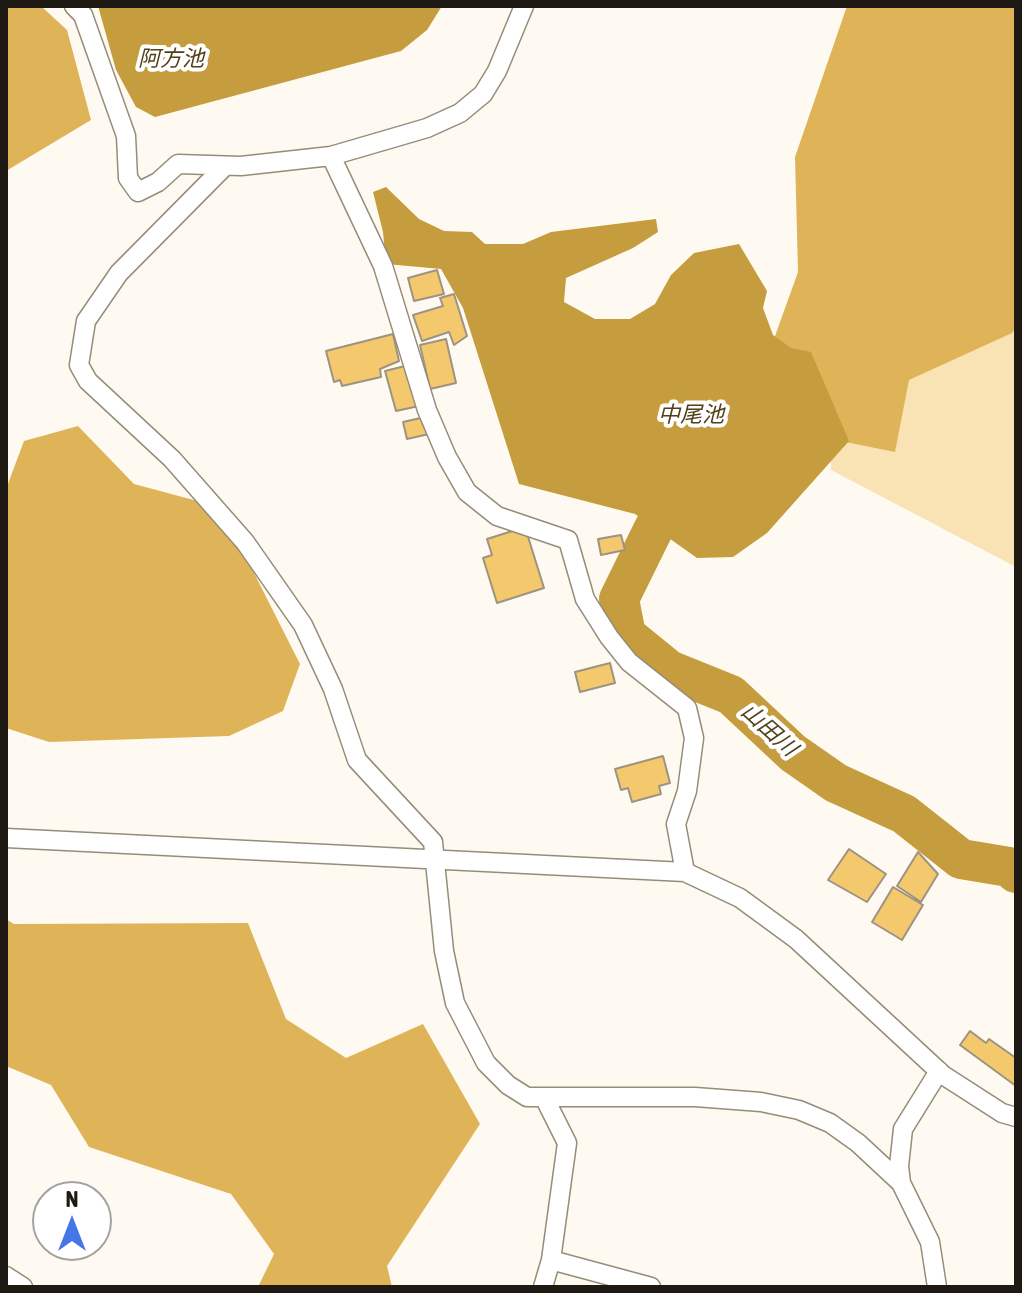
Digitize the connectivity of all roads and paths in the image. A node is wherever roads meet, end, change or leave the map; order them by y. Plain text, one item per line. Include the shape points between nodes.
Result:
1 (74, 6) edge
2 (524, 6) edge
3 (331, 156) junction
4 (225, 166) junction
5 (6, 838) edge
6 (436, 859) junction
7 (685, 872) junction
8 (939, 1071) junction
9 (545, 1099) junction
10 (1016, 1117) edge
11 (901, 1183) junction
12 (551, 1260) junction
13 (6, 1276) edge
14 (23, 1287) edge
15 (543, 1287) edge
16 (651, 1287) edge
17 (937, 1287) edge

1 - 4 street via 83,15 121,122 128,178 138,192 178,164
2 - 3 street via 497,71 483,94 460,113
3 - 4 street
3 - 7 street via 383,266 427,410 467,492 497,516 568,540 585,599 609,637 629,662 687,708 694,738 687,791 676,824
4 - 6 street via 119,273 86,321 79,365 88,381 172,459 245,542 303,625 333,689 357,760 433,842
5 - 6 street
6 - 7 street
6 - 9 street via 444,951 455,1003 486,1063 527,1097
7 - 8 street via 740,898 796,939
8 - 10 street
8 - 11 street via 903,1129
9 - 11 street via 695,1097 799,1110 858,1143
9 - 12 street via 567,1143
11 - 17 street via 930,1242
12 - 15 street
12 - 16 street
13 - 14 street

